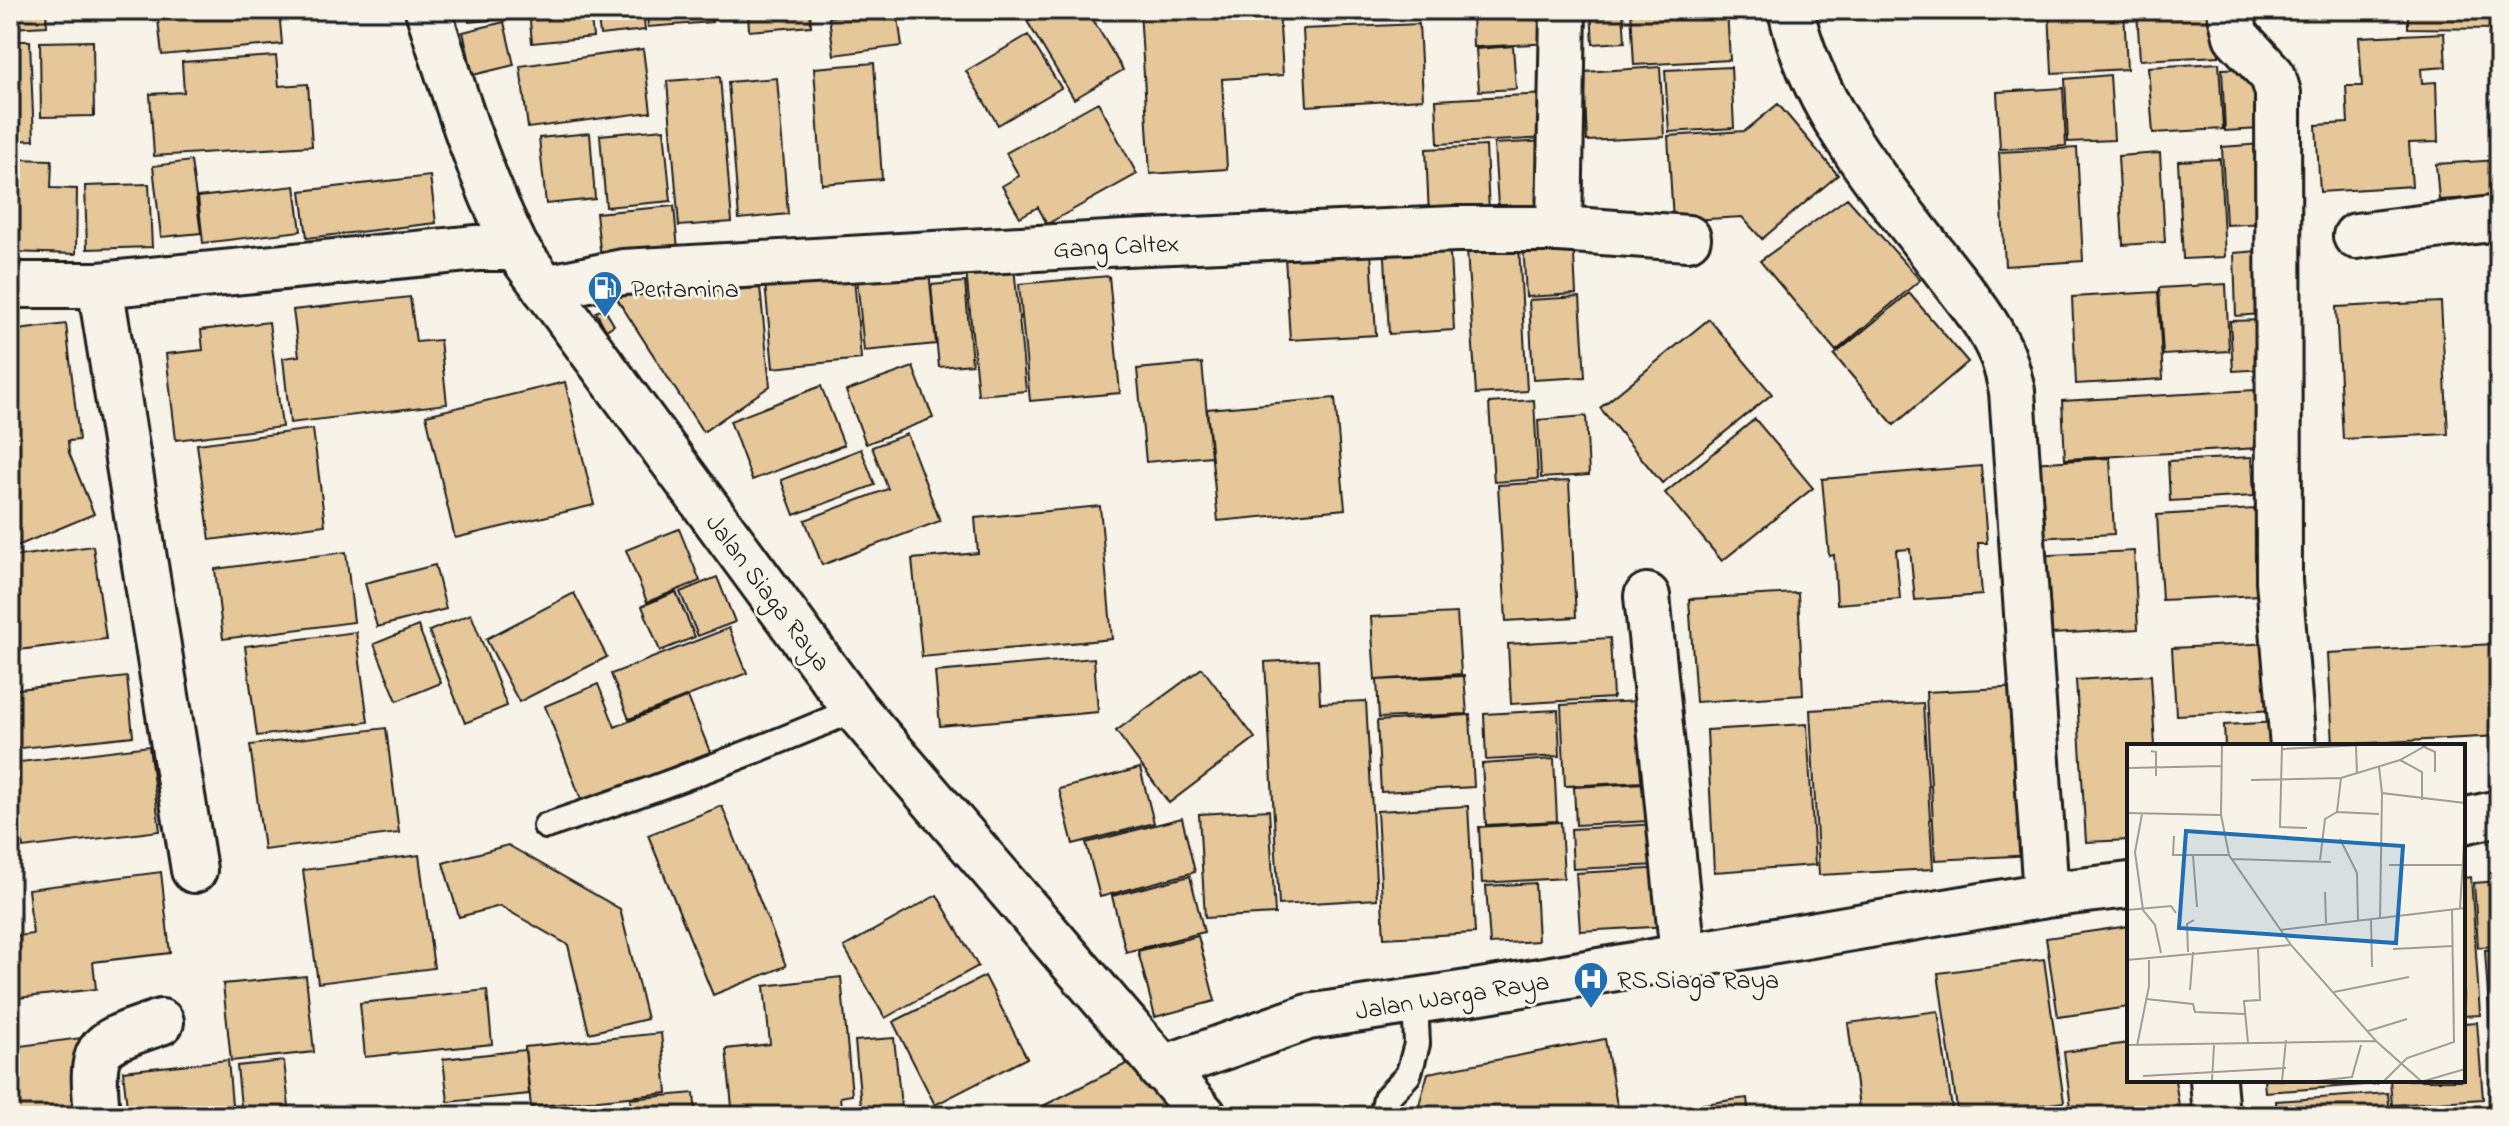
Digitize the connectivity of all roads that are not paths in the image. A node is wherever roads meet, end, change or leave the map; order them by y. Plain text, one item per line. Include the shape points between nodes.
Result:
1 (428, 10) edge
2 (1563, 10) edge
3 (1791, 10) edge
4 (2230, 10) edge
5 (2499, 218) edge
6 (1559, 229) junction
7 (2356, 236) dead end
8 (1688, 238) dead end
9 (516, 248) junction
10 (10, 285) edge
11 (100, 285) junction
12 (545, 288) junction
13 (1647, 596) dead end
14 (855, 709) junction
15 (2293, 744) edge
16 (2499, 813) edge
17 (2465, 821) edge
18 (546, 826) dead end
19 (194, 870) dead end
20 (2127, 885) edge
21 (2046, 895) junction
22 (1683, 956) junction
23 (1415, 1000) junction
24 (161, 1022) dead end
25 (1161, 1069) junction
26 (2213, 1082) edge
27 (97, 1116) edge
28 (1204, 1116) edge
29 (1382, 1116) edge
30 (2216, 1116) edge

1 - 9 street, Jalan Siaga Raya via 472,148
2 - 6 street
3 - 21 street via 1797,39 1828,108 2002,352 2012,391
4 - 15 street via 2236,36 2273,76 2278,93 2279,581
5 - 7 street
6 - 8 street, Gang Caltex
6 - 12 street, Gang Caltex via 1125,243 623,272
9 - 11 street
9 - 12 street, Jalan Siaga Raya
10 - 11 street
11 - 19 street
12 - 14 street, Jalan Siaga Raya
13 - 22 street
14 - 18 lane
14 - 25 street, Jalan Siaga Raya
16 - 17 street
20 - 21 street, Jalan Warga Raya
21 - 22 street, Jalan Warga Raya
22 - 23 street, Jalan Warga Raya
23 - 25 street, Jalan Warga Raya via 1308,1017
23 - 29 lane via 1414,1055 1408,1075 1386,1098
24 - 27 street via 117,1037 98,1054 93,1069
25 - 28 street, Jalan Siaga Raya
26 - 30 street

